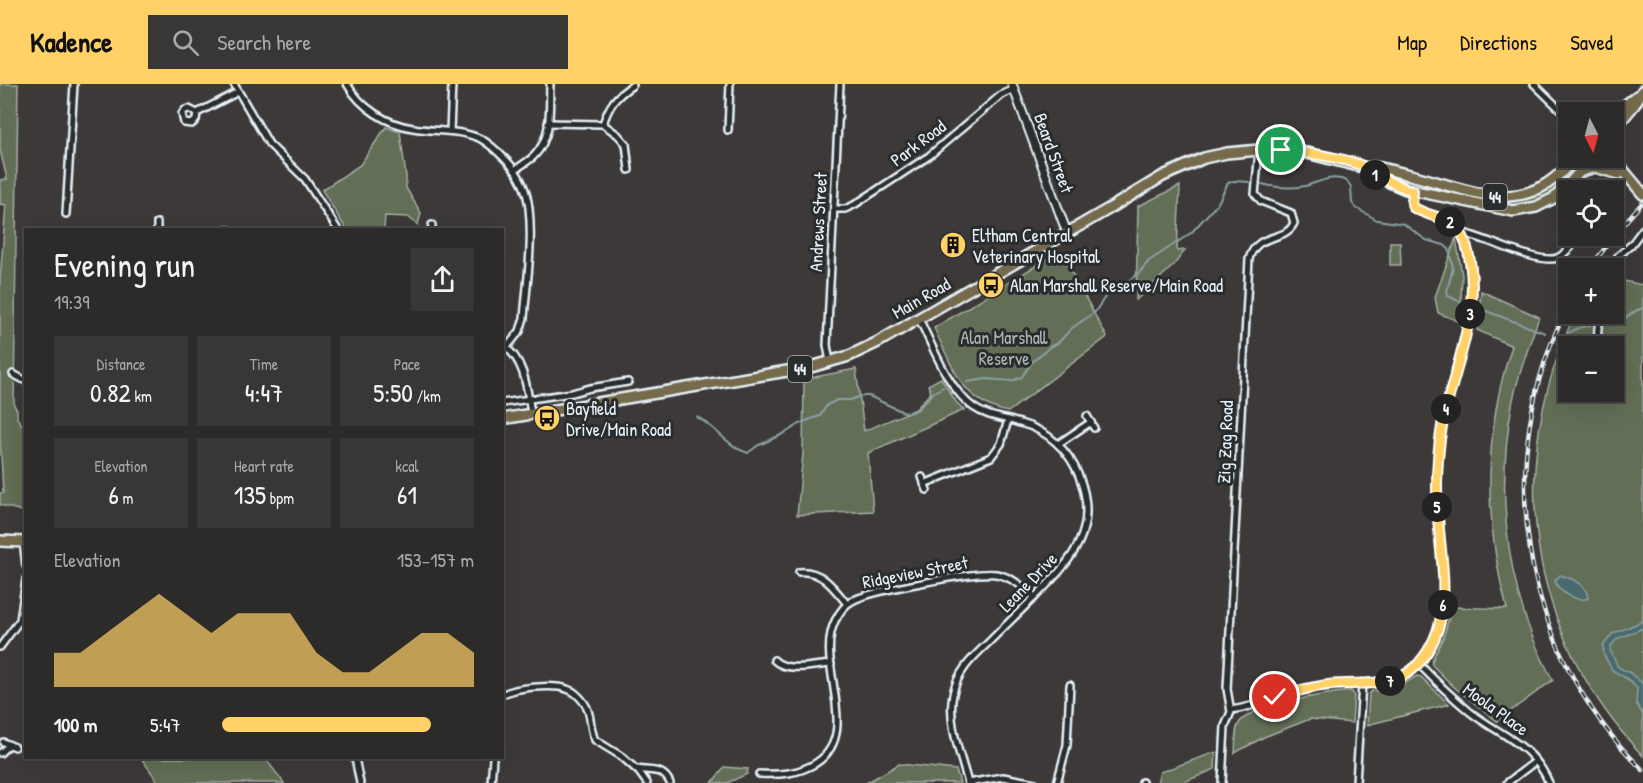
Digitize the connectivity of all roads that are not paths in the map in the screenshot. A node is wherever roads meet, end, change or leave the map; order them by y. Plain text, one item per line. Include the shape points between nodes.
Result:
1 (74, 84) edge
2 (234, 84) edge
3 (347, 84) edge
4 (452, 84) edge
5 (550, 84) edge
6 (730, 84) edge
7 (840, 84) edge
8 (1534, 84) edge
9 (633, 85) edge
10 (1013, 86) edge
11 (238, 92) junction
12 (1641, 92) edge
13 (1624, 106) edge
14 (1558, 107) edge
15 (197, 113) dead end
16 (1624, 117) edge
17 (548, 123) junction
18 (603, 124) junction
19 (728, 130) dead end
20 (450, 131) junction
21 (1258, 150) junction
22 (1366, 168) junction
23 (1566, 168) edge
24 (1583, 168) edge
25 (1612, 168) edge
26 (1622, 168) edge
27 (515, 170) junction
28 (629, 170) dead end
29 (1580, 172) junction
30 (1619, 174) junction
31 (1416, 176) junction
32 (1631, 182) junction
33 (1413, 191) junction
34 (1643, 194) edge
35 (834, 209) junction
36 (66, 214) dead end
37 (337, 228) edge
38 (1643, 229) edge
39 (1067, 233) junction
40 (1462, 233) junction
41 (1571, 246) edge
42 (1617, 258) edge
43 (919, 318) junction
44 (505, 345) edge
45 (830, 362) junction
46 (13, 374) dead end
47 (24, 380) edge
48 (628, 382) dead end
49 (529, 399) junction
50 (504, 403) edge
51 (531, 413) junction
52 (1087, 416) dead end
53 (504, 419) edge
54 (1008, 420) junction
55 (1058, 444) junction
56 (927, 490) dead end
57 (0, 541) edge
58 (24, 542) edge
59 (799, 572) dead end
60 (24, 592) edge
61 (1035, 597) junction
62 (848, 603) junction
63 (0, 647) edge
64 (774, 660) dead end
65 (831, 663) junction
66 (1419, 664) junction
67 (1362, 683) junction
68 (1070, 685) dead end
69 (504, 695) edge
70 (1231, 710) junction
71 (9, 745) dead end
72 (0, 753) edge
73 (356, 759) edge
74 (494, 759) edge
75 (1536, 760) junction
76 (635, 769) junction
77 (759, 774) dead end
78 (360, 783) edge
79 (490, 783) edge
80 (647, 783) edge
81 (670, 783) edge
82 (968, 783) edge
83 (1035, 783) edge
84 (1057, 783) edge
85 (1222, 783) edge
86 (1356, 783) edge
87 (1507, 783) edge
88 (1549, 783) edge

1 - 36 street
2 - 11 street
3 - 20 street via 361,102 391,122
4 - 20 street
5 - 17 street
6 - 19 street
7 - 35 street, Andrews Street
8 - 14 street
9 - 18 street via 609,106
10 - 35 street, Park Road via 929,156 854,205
10 - 39 street, Beard Street
11 - 15 street
11 - 37 street via 269,144 305,179
12 - 13 main road
12 - 16 main road
17 - 18 street
17 - 27 street via 545,140 534,156
18 - 28 street via 626,144
20 - 27 street via 480,138
21 - 22 main road, Main Road / 44 via 1307,153
21 - 39 main road, Main Road / 44 via 1216,155 1183,166
21 - 70 street, Zig Zag Road via 1257,197 1291,213 1294,223 1286,231 1258,243 1249,259 1227,689
22 - 31 main road, Main Road / 44
22 - 33 main road, Main Road / 44
23 - 31 main road, Main Road / 44 via 1547,184 1511,197 1481,195
24 - 29 main road, Main Road / 44
25 - 30 main road
26 - 32 main road
27 - 44 street via 526,194 530,227 524,318 520,331
29 - 30 main road via 1595,167
29 - 33 main road, Main Road / 44 via 1554,198 1524,210 1499,209
30 - 32 main road
31 - 33 main road
32 - 34 main road
33 - 40 street via 1413,207 1448,220
35 - 45 street, Andrews Street via 827,345
38 - 42 street
39 - 43 main road, Main Road / 44
40 - 41 street via 1551,259
40 - 66 street via 1469,258 1471,303 1440,442 1437,507 1445,595 1436,634
43 - 45 main road, Main Road / 44 via 867,348
43 - 54 street, Leane Drive via 963,398 985,414
44 - 49 street via 522,368
45 - 51 main road, Main Road / 44
46 - 47 street
48 - 49 street
49 - 50 street
49 - 51 street
51 - 53 main road, Main Road / 44
52 - 55 street via 1092,425
54 - 55 street, Leane Drive via 1034,428
54 - 56 street via 1001,444 990,457 923,480
55 - 61 street, Leane Drive via 1080,478 1085,522 1069,562
57 - 58 main road
59 - 62 street via 819,575
60 - 63 street via 19,623
61 - 62 street, Ridgeview Street via 1011,579 987,574 874,593
61 - 82 street, Leane Drive via 971,659 957,680 952,717
62 - 65 street, Ridgeview Street via 832,628
64 - 65 street via 790,667
65 - 77 street, Ridgeview Street via 837,726 832,749 799,771
66 - 67 street via 1394,680
66 - 75 street, Moola Place via 1466,709 1521,745
67 - 70 street via 1310,688
67 - 86 street
68 - 84 street via 1067,745
69 - 76 street via 513,690 571,690 588,709 594,740
70 - 85 street, Zig Zag Road via 1225,726
71 - 72 street
73 - 78 street
74 - 79 street
75 - 87 street
75 - 88 street, Moola Place
76 - 80 street
76 - 81 street via 660,771
82 - 83 street via 1003,777

